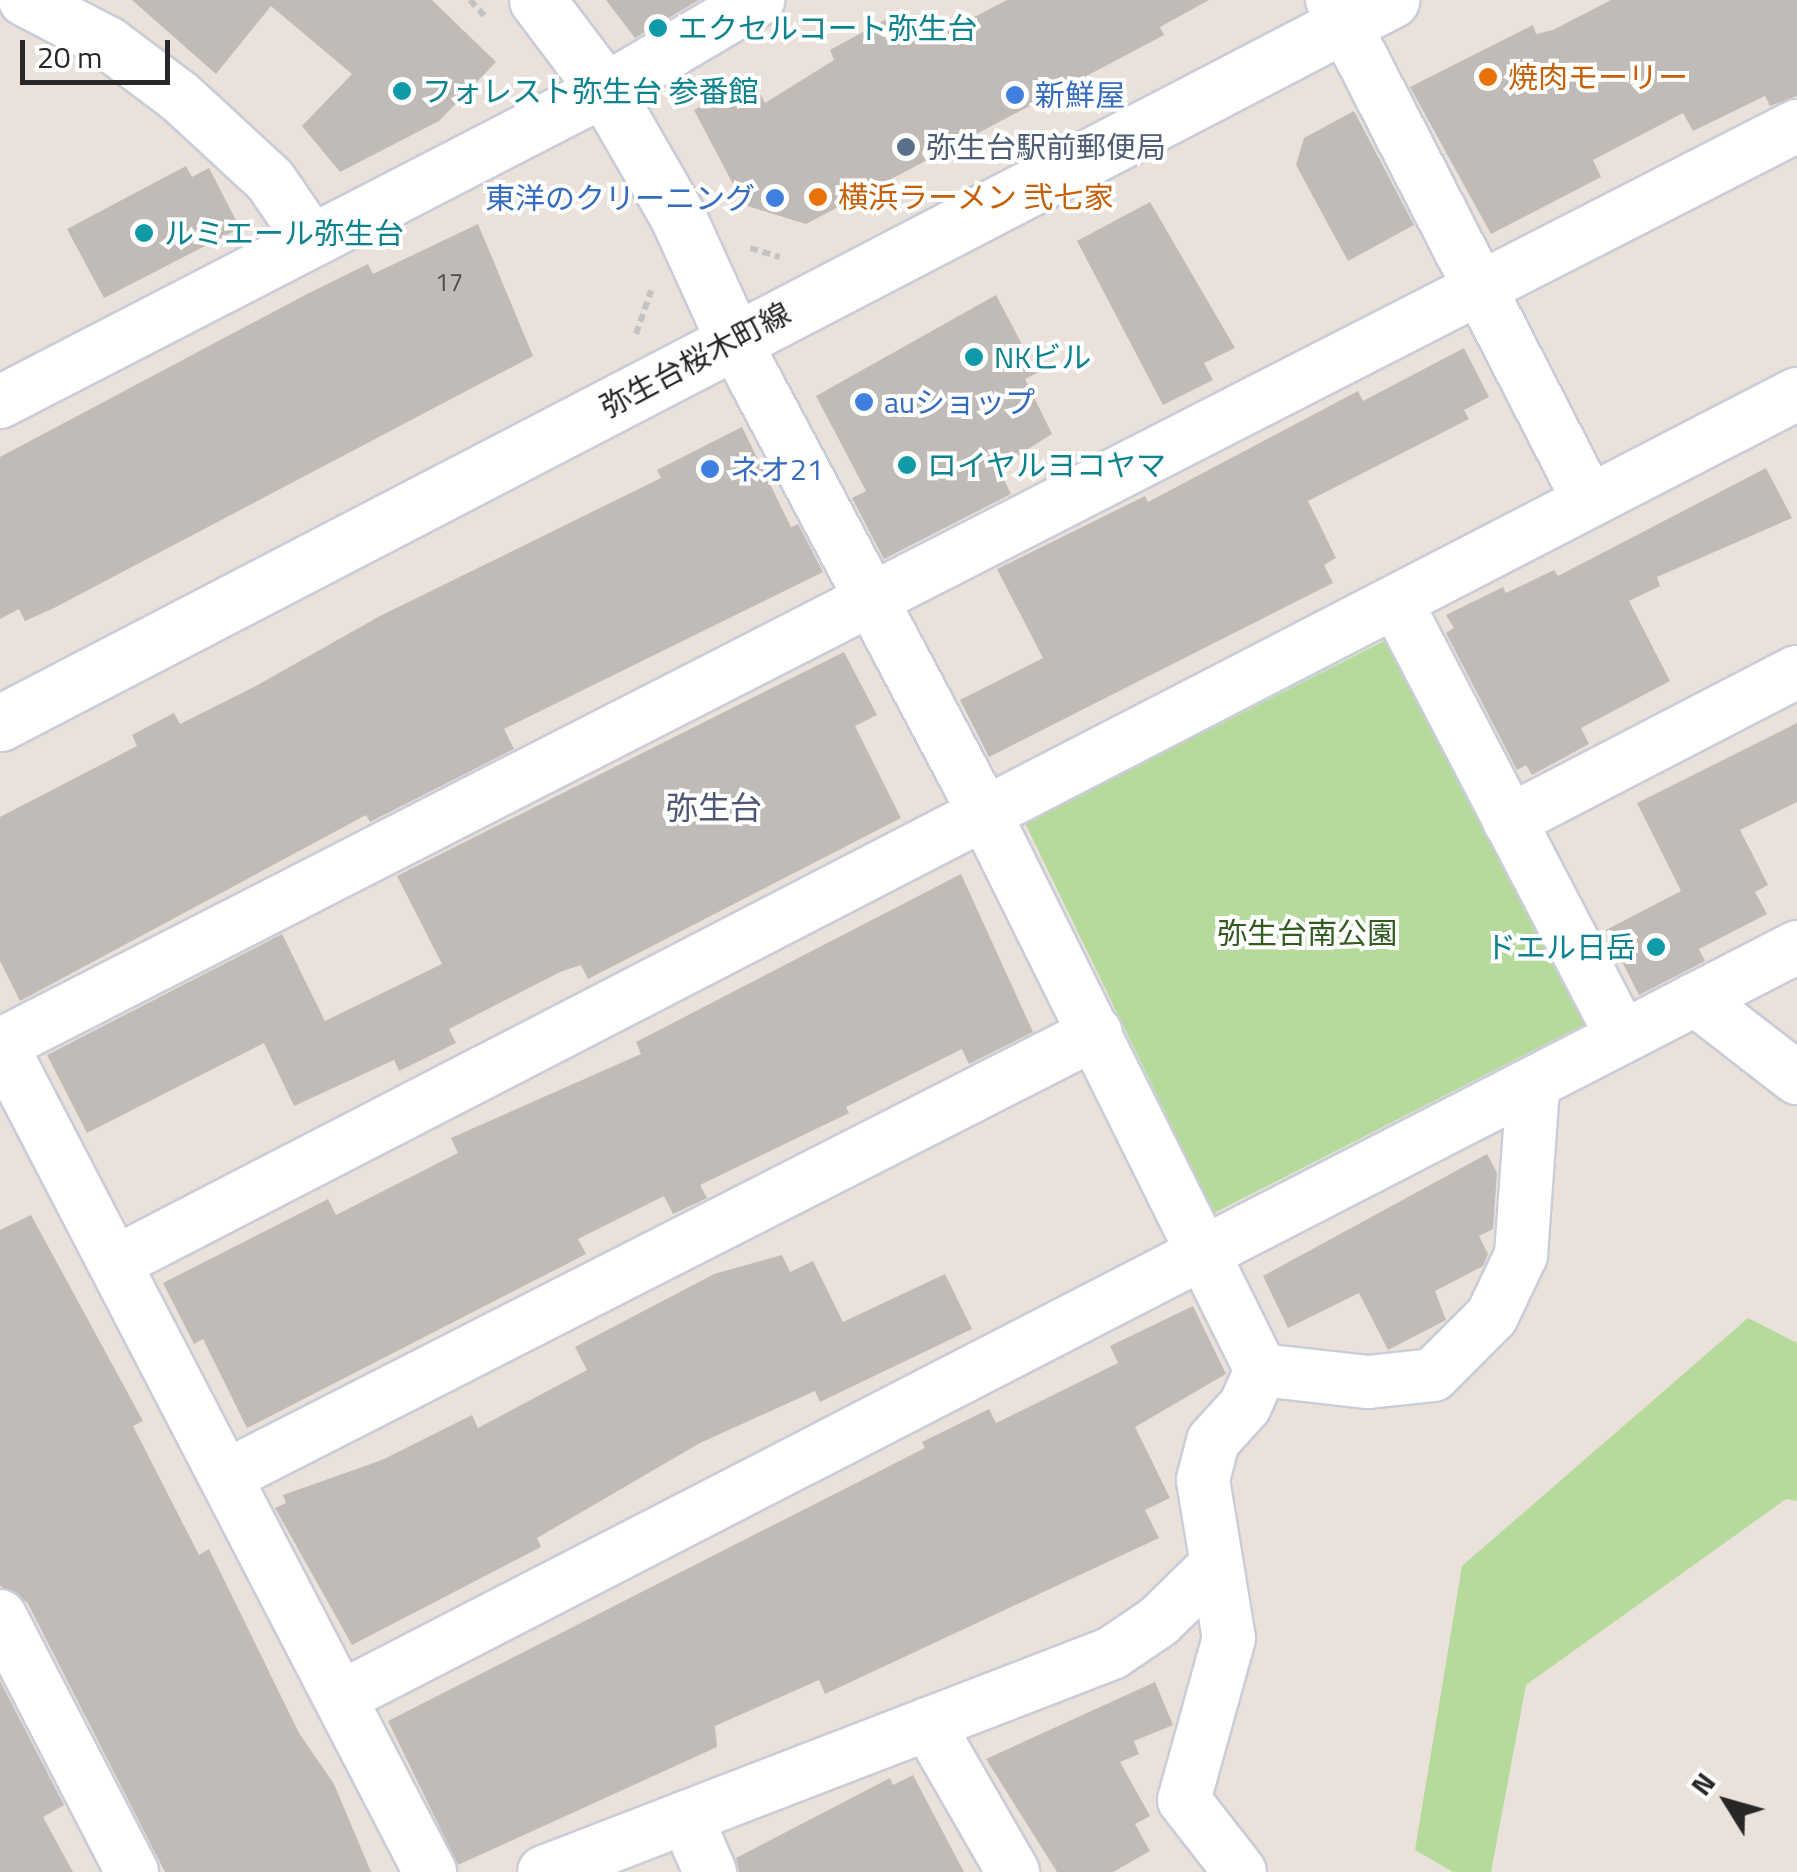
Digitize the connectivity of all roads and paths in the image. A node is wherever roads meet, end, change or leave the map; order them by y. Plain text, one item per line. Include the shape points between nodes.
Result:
1 (25, 0) edge
2 (470, 0) edge
3 (758, 0) edge
4 (1356, 8) edge
5 (514, 12) edge
6 (605, 90) junction
7 (1797, 126) edge
8 (312, 240) junction
9 (645, 280) dead end
10 (1478, 291) junction
11 (734, 338) junction
12 (660, 378) junction
13 (1797, 394) edge
14 (0, 402) edge
15 (1589, 501) junction
16 (872, 600) junction
17 (1396, 602) junction
18 (1797, 672) edge
19 (0, 723) edge
20 (986, 814) junction
21 (1509, 821) junction
22 (1797, 947) edge
23 (1695, 999) junction
24 (1096, 1033) junction
25 (1622, 1037) junction
26 (0, 1044) edge
27 (1797, 1078) edge
28 (1533, 1087) junction
29 (1207, 1253) junction
30 (116, 1262) junction
31 (1262, 1370) junction
32 (228, 1475) junction
33 (1213, 1568) junction
34 (0, 1616) edge
35 (344, 1696) junction
36 (928, 1724) junction
37 (686, 1817) junction
38 (132, 1872) edge
39 (430, 1872) edge
40 (544, 1872) edge
41 (710, 1872) edge
42 (1013, 1872) edge
43 (1240, 1872) edge

1 - 8 street via 108,42 180,96 270,180
2 - 5 path
3 - 6 street
4 - 10 street
4 - 11 main road, 弥生台桜木町線
5 - 6 main road
6 - 8 street
6 - 11 main road via 677,215
7 - 10 street
8 - 14 street
9 - 12 path via 653,296 635,332
10 - 15 street
10 - 16 street
11 - 12 main road, 弥生台桜木町線
11 - 16 street
12 - 19 main road, 弥生台桜木町線
13 - 15 street
15 - 17 street
16 - 20 street
16 - 26 street
17 - 20 street
17 - 21 street
18 - 21 street
20 - 24 street
20 - 30 street
21 - 25 street
22 - 23 street
23 - 25 street
23 - 27 street
24 - 29 street
24 - 32 street
25 - 28 street
26 - 30 street
28 - 29 street
28 - 31 street via 1521,1255 1492,1316 1433,1375 1368,1382
29 - 31 street
29 - 35 street
30 - 32 street
31 - 33 street via 1244,1406 1213,1441 1203,1480
32 - 35 street
33 - 36 street via 1159,1621 1112,1653
33 - 43 street via 1229,1638 1184,1800
34 - 38 street
35 - 39 street
36 - 37 street
36 - 42 street
37 - 40 street
37 - 41 street

